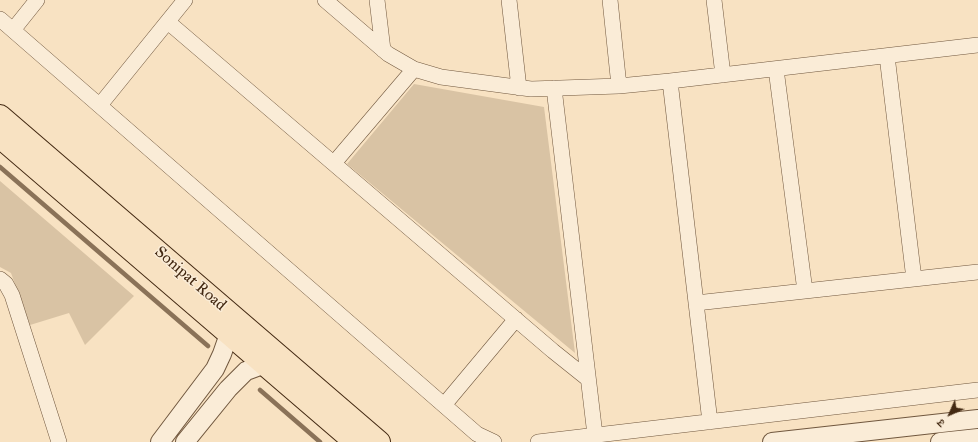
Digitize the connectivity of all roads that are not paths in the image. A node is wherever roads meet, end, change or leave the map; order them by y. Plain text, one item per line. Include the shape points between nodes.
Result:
1 (37, 0) edge
2 (185, 0) edge
3 (325, 0) edge
4 (377, 0) edge
5 (509, 0) edge
6 (610, 0) edge
7 (714, 0) edge
8 (0, 19) edge
9 (168, 22) junction
10 (13, 30) junction
11 (978, 45) edge
12 (383, 50) junction
13 (888, 56) junction
14 (414, 69) junction
15 (776, 69) junction
16 (723, 75) junction
17 (670, 81) junction
18 (619, 86) junction
19 (519, 88) junction
20 (554, 88) junction
21 (100, 105) junction
22 (0, 116) edge
23 (0, 137) edge
24 (334, 163) junction
25 (978, 272) edge
26 (0, 279) edge
27 (914, 279) junction
28 (805, 291) junction
29 (696, 302) junction
30 (516, 319) junction
31 (230, 334) junction
32 (265, 364) junction
33 (588, 379) junction
34 (978, 390) edge
35 (444, 405) junction
36 (978, 419) edge
37 (710, 422) junction
38 (595, 435) junction
39 (968, 440) edge
40 (59, 442) edge
41 (160, 442) edge
42 (185, 442) edge
43 (355, 442) edge
44 (380, 442) edge
45 (494, 442) edge
46 (538, 442) edge
47 (772, 442) edge
48 (940, 442) edge

1 - 10 street
2 - 9 street
3 - 12 street
4 - 12 street
5 - 19 street
6 - 18 street
7 - 16 street
8 - 10 street
9 - 21 street
9 - 24 street
10 - 21 street
11 - 13 street
12 - 14 street
13 - 15 street
13 - 27 street
14 - 19 street via 441,77
14 - 24 street
15 - 16 street
15 - 28 street
16 - 17 street
17 - 18 street
17 - 29 street
18 - 20 street
19 - 20 street
20 - 33 street
21 - 35 street
22 - 44 main road, Sonipat Road
23 - 31 main road, Sonipat Road
24 - 30 street
25 - 27 street
26 - 40 street via 12,295
27 - 28 street
28 - 29 street
29 - 37 street
30 - 33 street
30 - 35 street
31 - 32 main road, Sonipat Road
31 - 41 street via 215,369
32 - 42 street via 246,371
32 - 43 main road, Sonipat Road
33 - 38 street
34 - 37 street
35 - 45 street via 477,434
36 - 47 street
37 - 38 street
38 - 46 street
39 - 48 street

